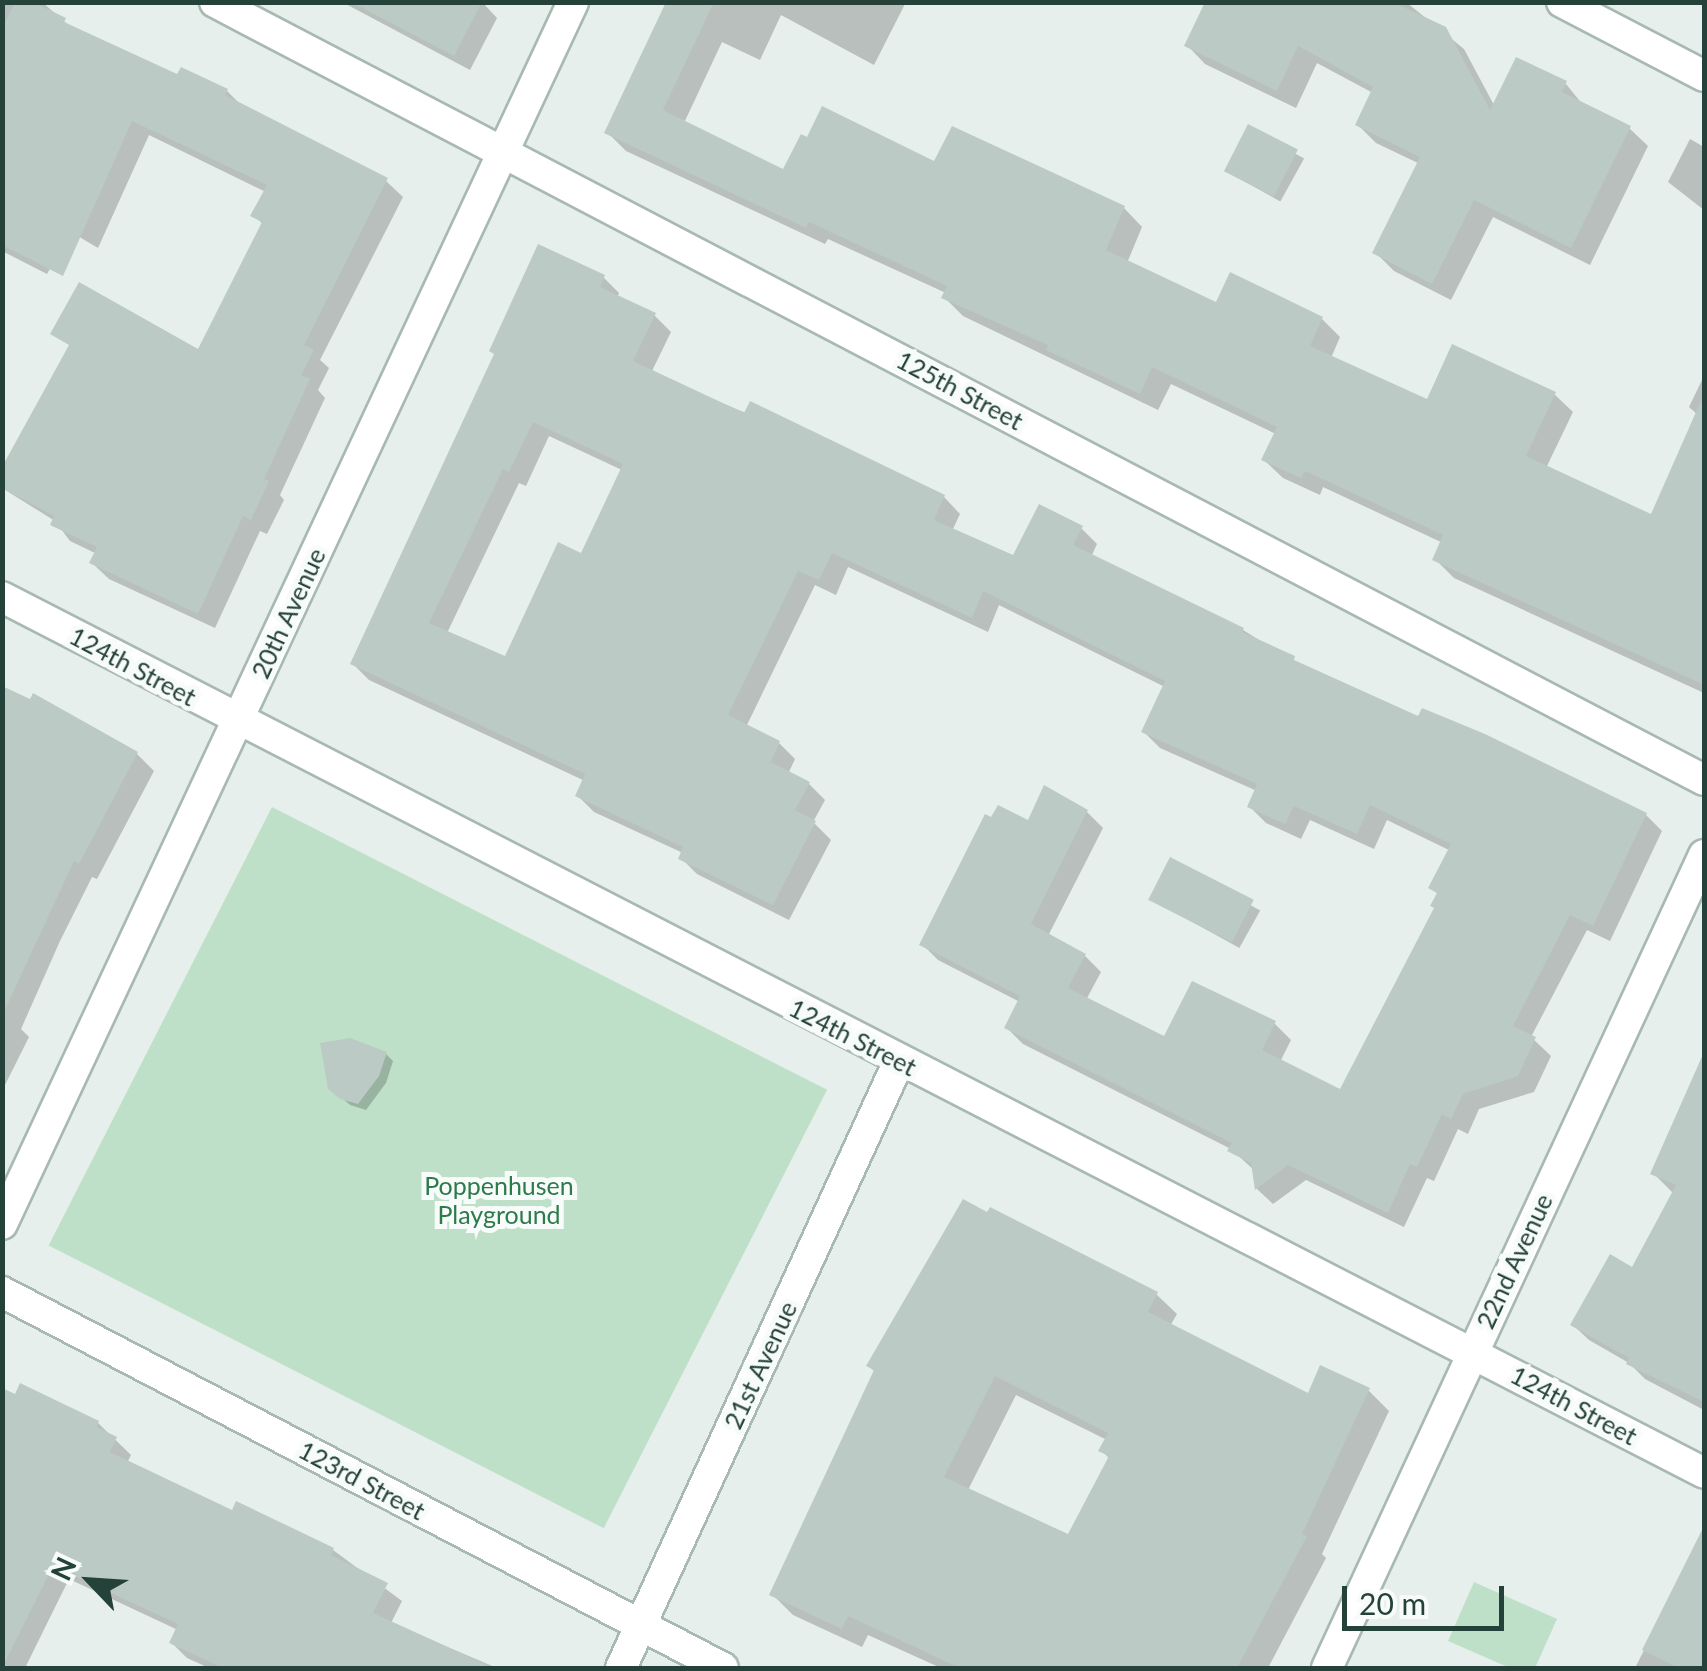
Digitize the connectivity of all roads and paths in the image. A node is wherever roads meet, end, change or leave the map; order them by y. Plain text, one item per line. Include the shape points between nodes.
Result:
1 (216, 2) edge
2 (573, 2) edge
3 (1562, 2) edge
4 (1704, 76) edge
5 (504, 151) junction
6 (2, 598) edge
7 (238, 721) junction
8 (1704, 780) edge
9 (1704, 855) edge
10 (898, 1060) junction
11 (2, 1224) edge
12 (2, 1292) edge
13 (1471, 1351) junction
14 (1704, 1473) edge
15 (641, 1626) junction
16 (621, 1668) edge
17 (723, 1668) edge
18 (1326, 1668) edge

1 - 5 street, 125th Street
2 - 5 street, 20th Avenue
3 - 4 street
5 - 7 street, 20th Avenue
5 - 8 street, 125th Street
6 - 7 street, 124th Street
7 - 10 street, 124th Street
7 - 11 street, 20th Avenue
9 - 13 street, 22nd Avenue
10 - 13 street, 124th Street
10 - 15 street, 21st Avenue
12 - 15 street, 123rd Street
13 - 14 street, 124th Street
13 - 18 street, 22nd Avenue
15 - 16 street, 21st Avenue
15 - 17 street, 123rd Street

